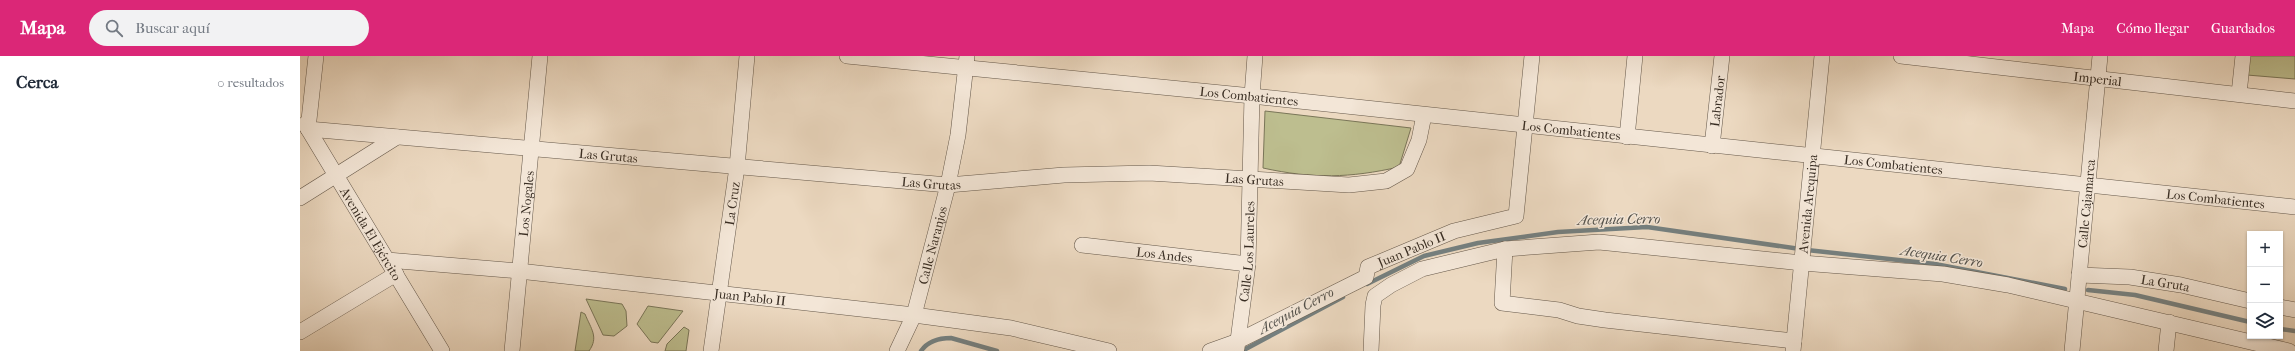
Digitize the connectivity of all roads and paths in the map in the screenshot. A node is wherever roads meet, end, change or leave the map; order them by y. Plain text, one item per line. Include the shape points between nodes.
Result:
1 (316, 56) edge
2 (540, 56) edge
3 (747, 56) edge
4 (847, 56) edge
5 (1255, 56) edge
6 (1532, 56) edge
7 (1635, 56) edge
8 (1722, 56) edge
9 (1822, 56) edge
10 (1901, 56) edge
11 (2100, 56) edge
12 (2243, 56) edge
13 (966, 62) edge
14 (2098, 79) junction
15 (2239, 94) junction
16 (1252, 96) junction
17 (2295, 101) edge
18 (1424, 115) junction
19 (300, 116) edge
20 (1526, 126) junction
21 (308, 129) junction
22 (396, 137) junction
23 (1626, 137) junction
24 (1712, 146) junction
25 (531, 148) junction
26 (1812, 157) junction
27 (737, 167) junction
28 (336, 176) junction
29 (1250, 180) junction
30 (948, 185) junction
31 (2088, 186) junction
32 (300, 198) edge
33 (2295, 207) edge
34 (1082, 245) dead end
35 (1506, 249) junction
36 (1802, 258) junction
37 (387, 260) junction
38 (1248, 264) junction
39 (519, 271) junction
40 (396, 274) junction
41 (2078, 288) junction
42 (719, 294) junction
43 (2247, 300) edge
44 (2283, 308) edge
45 (2295, 310) edge
46 (914, 315) junction
47 (2169, 322) junction
48 (300, 332) edge
49 (1794, 346) edge
50 (1237, 347) edge
51 (2250, 347) edge
52 (442, 351) edge
53 (512, 351) edge
54 (711, 351) edge
55 (897, 351) edge
56 (1109, 351) edge
57 (1210, 351) edge
58 (1371, 351) edge
59 (2072, 351) edge
60 (2166, 351) edge
61 (2289, 351) edge

1 - 21 street
2 - 25 street, Los Nogales
3 - 27 street, La Cruz
4 - 13 street, Los Combatientes
5 - 16 street, Calle Los Laureles
6 - 20 street
7 - 23 street
8 - 24 street, Labrador
9 - 26 street, Avenida Arequipa
10 - 14 street, Imperial
11 - 14 street, Calle Cajamarca
12 - 15 street
13 - 16 street, Los Combatientes
13 - 30 street, Calle Naranjos via 958,135
14 - 15 street, Imperial
14 - 31 street, Calle Cajamarca
15 - 17 street, Imperial
16 - 18 street, Los Combatientes
16 - 29 street, Calle Los Laureles
18 - 20 street, Los Combatientes
18 - 29 street, Las Grutas via 1419,140 1407,169 1386,180 1349,185
19 - 21 street, Avenida El Ejército
20 - 23 street, Los Combatientes
20 - 50 street, Juan Pablo II via 1516,216 1454,231 1368,267 1366,277
21 - 22 street, Las Grutas
21 - 28 street, Avenida El Ejército
22 - 25 street, Las Grutas
22 - 28 street
23 - 24 street, Los Combatientes
24 - 26 street, Los Combatientes
25 - 27 street, Las Grutas
25 - 39 street, Los Nogales
26 - 31 street, Los Combatientes
26 - 36 street, Avenida Arequipa
27 - 30 street, Las Grutas
27 - 42 street, La Cruz
28 - 32 street
28 - 37 street, Avenida El Ejército
29 - 30 street, Las Grutas via 1149,173 1064,175
29 - 38 street, Calle Los Laureles
30 - 46 street, Calle Naranjos
31 - 33 street, Los Combatientes
31 - 41 street, Calle Cajamarca
34 - 38 street, Los Andes
35 - 36 street via 1618,243
35 - 49 street via 1502,303
35 - 58 street via 1422,270 1390,284 1375,296
36 - 41 street via 1942,274 2008,285
36 - 49 street, Avenida Arequipa
37 - 39 street, Juan Pablo II
37 - 40 street, Avenida El Ejército
38 - 50 street, Calle Los Laureles
39 - 42 street, Juan Pablo II
39 - 53 street, Los Nogales
40 - 48 street
40 - 52 street, Avenida El Ejército
41 - 43 street, La Gruta via 2130,277 2181,285
41 - 47 street
41 - 59 street, Calle Cajamarca
42 - 46 street, Juan Pablo II
42 - 54 street, La Cruz
44 - 45 street
46 - 55 street, Calle Naranjos
46 - 56 street, Juan Pablo II via 1011,328
47 - 51 street
47 - 60 street
50 - 57 street, Juan Pablo II
51 - 61 street

